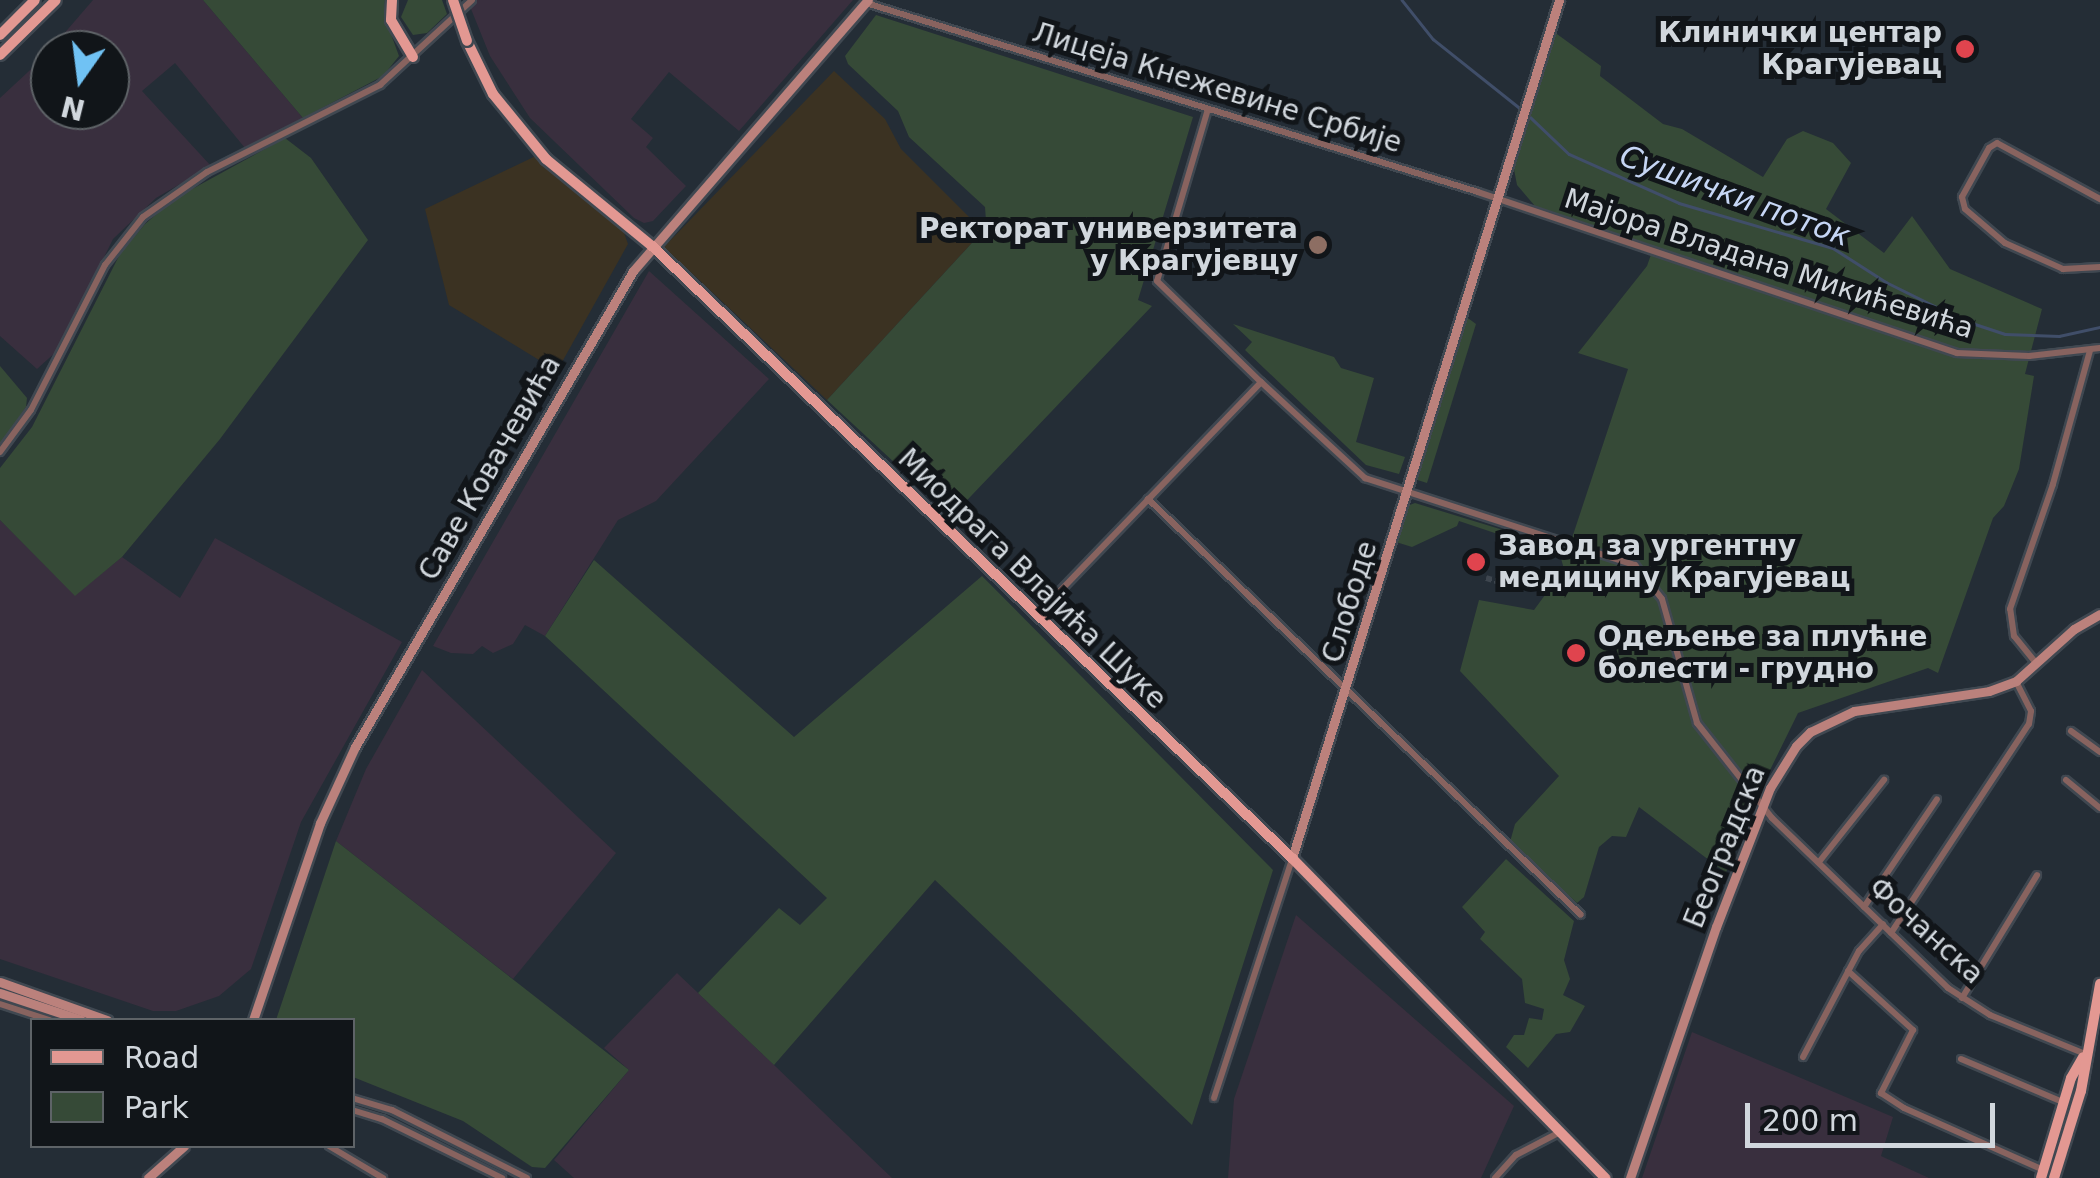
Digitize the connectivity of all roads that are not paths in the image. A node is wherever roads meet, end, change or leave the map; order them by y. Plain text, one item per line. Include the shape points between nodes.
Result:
1 (36, 0) edge
2 (56, 0) edge
3 (392, 0) edge
4 (453, 0) edge
5 (472, 0) edge
6 (1560, 0) edge
7 (867, 1) edge
8 (0, 35) edge
9 (0, 55) edge
10 (413, 57) junction
11 (1208, 109) junction
12 (1497, 199) junction
13 (2100, 199) edge
14 (652, 246) junction
15 (2100, 267) edge
16 (2100, 348) edge
17 (2090, 350) junction
18 (1261, 382) junction
19 (0, 452) edge
20 (1408, 490) junction
21 (1148, 500) junction
22 (2100, 614) edge
23 (1037, 616) junction
24 (2037, 664) junction
25 (2016, 681) junction
26 (1347, 689) junction
27 (2071, 731) dead end
28 (2100, 752) edge
29 (1884, 780) dead end
30 (2066, 780) dead end
31 (1937, 800) dead end
32 (1763, 805) junction
33 (2100, 808) edge
34 (1292, 858) junction
35 (1820, 862) junction
36 (2036, 875) dead end
37 (1864, 907) junction
38 (1581, 916) dead end
39 (1882, 924) junction
40 (1891, 933) junction
41 (1848, 970) junction
42 (0, 982) edge
43 (2100, 984) edge
44 (0, 993) edge
45 (1962, 998) junction
46 (0, 1004) edge
47 (43, 1018) edge
48 (75, 1018) edge
49 (101, 1018) edge
50 (254, 1018) edge
51 (2085, 1054) junction
52 (1803, 1057) dead end
53 (1961, 1058) dead end
54 (2100, 1061) edge
55 (1214, 1098) dead end
56 (355, 1099) edge
57 (2064, 1103) junction
58 (355, 1111) edge
59 (1558, 1132) junction
60 (182, 1148) edge
61 (332, 1148) edge
62 (2046, 1175) edge
63 (148, 1178) edge
64 (383, 1178) edge
65 (502, 1178) edge
66 (527, 1178) edge
67 (1495, 1178) edge
68 (1605, 1178) edge
69 (1630, 1178) edge

1 - 8 main road
2 - 9 main road
3 - 10 main road via 391,20
4 - 14 main road, Миодрага Влајића Шуке, bridge via 493,94 526,137 581,192
5 - 10 street
6 - 12 street, Слободе
7 - 11 street, Лицеја Кнежевине Србије
7 - 14 street, Саве Ковачевића
10 - 19 street via 380,85 207,172 143,217 105,265 31,410
11 - 12 street, Лицеја Кнежевине Србије
11 - 18 street, Фочанска via 1157,281
12 - 17 street, Мајора Владана Микићевића via 1958,352 2028,356
12 - 20 street, Слободе
13 - 15 street via 1997,143 1962,197 1965,210 2005,243 2063,269
14 - 23 main road, Миодрага Влајића Шуке
14 - 50 street, Саве Ковачевића via 566,381 355,747 320,823
16 - 17 street, Мајора Владана Микићевића
17 - 24 street via 2010,609 2014,636
18 - 20 street, Фочанска via 1358,474
18 - 21 street
20 - 26 street, Слободе
20 - 32 street, Фочанска via 1610,554 1644,572 1662,599 1698,723
21 - 23 street
21 - 26 street
22 - 24 street, Београдска
23 - 34 main road, Миодрага Влајића Шуке
24 - 25 street, Београдска
25 - 32 street, Београдска via 1834,718 1796,746
25 - 40 street via 2029,706 2029,724
26 - 34 street, Слободе
26 - 38 street
27 - 28 street
29 - 35 street
30 - 33 street
31 - 37 street
32 - 35 street, Фочанска
32 - 69 street, Београдска
34 - 55 street, Слободе
34 - 59 main road, Миодрага Влајића Шуке
35 - 37 street, Фочанска
36 - 45 street
37 - 39 street, Фочанска
39 - 40 street, Фочанска
39 - 41 street
40 - 45 street, Фочанска
41 - 52 street
41 - 62 street via 1912,1030 1881,1093
42 - 49 street
43 - 51 main road
44 - 48 street
45 - 51 street, Фочанска
46 - 47 street
51 - 54 street
51 - 57 main road
51 - 62 main road via 2081,1090
53 - 57 street
56 - 66 street via 392,1110
57 - 62 main road
58 - 65 street
59 - 67 street via 1516,1154
59 - 68 main road, Миодрага Влајића Шуке
60 - 63 street
61 - 64 street

